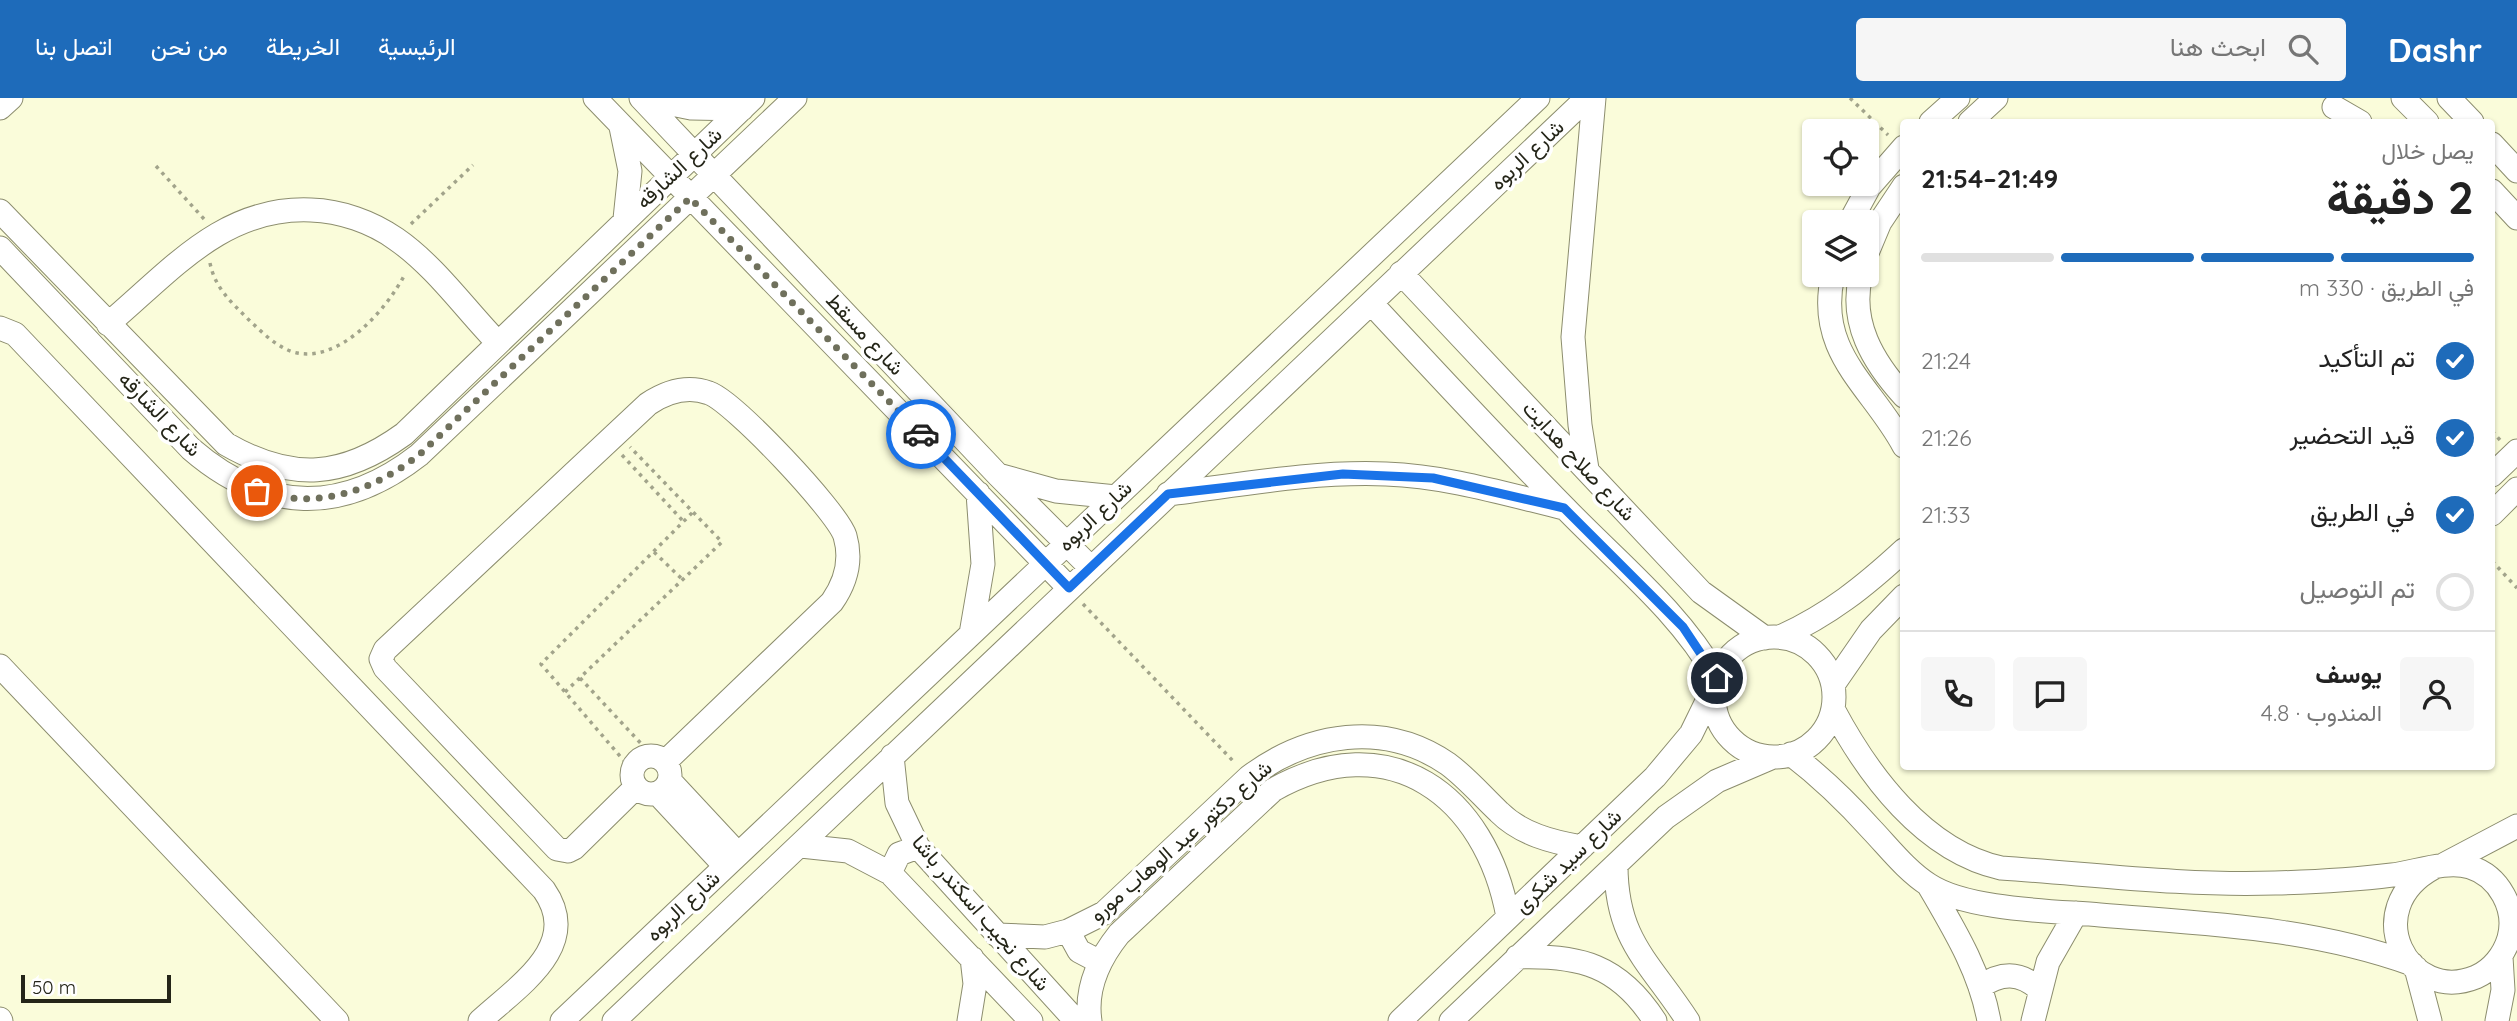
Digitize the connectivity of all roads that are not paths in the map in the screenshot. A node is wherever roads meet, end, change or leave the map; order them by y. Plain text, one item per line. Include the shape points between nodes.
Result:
1 (11, 98) edge
2 (596, 98) edge
3 (642, 98) edge
4 (795, 98) edge
5 (1538, 98) edge
6 (1587, 98) edge
7 (1594, 98) edge
8 (1958, 98) edge
9 (1996, 98) edge
10 (2403, 98) edge
11 (2449, 98) edge
12 (747, 103) edge
13 (0, 108) edge
14 (2333, 109) edge
15 (1934, 119) edge
16 (1973, 119) edge
17 (2354, 119) edge
18 (2424, 119) edge
19 (2469, 119) edge
20 (620, 124) junction
21 (2495, 148) edge
22 (1900, 152) edge
23 (694, 154) junction
24 (2517, 171) edge
25 (714, 175) junction
26 (670, 177) junction
27 (1900, 192) edge
28 (2495, 194) edge
29 (690, 198) junction
30 (1857, 210) edge
31 (0, 211) edge
32 (2517, 218) edge
33 (625, 219) junction
34 (1879, 224) edge
35 (0, 248) edge
36 (1401, 273) junction
37 (1831, 287) edge
38 (1860, 287) edge
39 (1371, 303) junction
40 (108, 324) junction
41 (0, 328) edge
42 (498, 343) junction
43 (1900, 391) edge
44 (1900, 438) edge
45 (2517, 451) edge
46 (1587, 469) junction
47 (2495, 472) edge
48 (998, 475) junction
49 (2517, 489) edge
50 (978, 493) junction
51 (1168, 494) junction
52 (1116, 497) junction
53 (1564, 508) junction
54 (2495, 510) edge
55 (1067, 543) junction
56 (1900, 554) edge
57 (1045, 563) junction
58 (1091, 568) junction
59 (1069, 588) junction
60 (1900, 600) edge
61 (971, 634) junction
62 (1773, 637) junction
63 (0, 666) edge
64 (1716, 682) junction
65 (1833, 685) junction
66 (1833, 709) junction
67 (892, 756) junction
68 (1782, 756) junction
69 (652, 775) junction
70 (1501, 814) junction
71 (2517, 826) edge
72 (1479, 835) junction
73 (801, 846) junction
74 (918, 847) junction
75 (1582, 847) junction
76 (732, 860) junction
77 (1616, 865) junction
78 (2437, 867) junction
79 (890, 873) junction
80 (1929, 886) junction
81 (2076, 913) junction
82 (1508, 918) junction
83 (2514, 929) edge
84 (1068, 931) junction
85 (997, 934) junction
86 (1632, 944) junction
87 (1517, 957) junction
88 (2501, 957) junction
89 (972, 958) junction
90 (1100, 962) junction
91 (2414, 966) junction
92 (1606, 969) junction
93 (1980, 987) junction
94 (2039, 989) junction
95 (337, 1021) edge
96 (480, 1021) edge
97 (562, 1021) edge
98 (614, 1021) edge
99 (969, 1021) edge
100 (1031, 1021) edge
101 (1076, 1021) edge
102 (1090, 1021) edge
103 (1400, 1021) edge
104 (1451, 1021) edge
105 (1655, 1021) edge
106 (1688, 1021) edge
107 (1989, 1021) edge
108 (2033, 1021) edge
109 (2430, 1021) edge
110 (2497, 1021) edge

1 - 13 street
2 - 20 street, شارع مسقط
3 - 12 street via 691,108
3 - 23 street, شارع مسقط
4 - 25 street, شارع الشارقه
5 - 52 street, شارع الربوه
6 - 36 street, شارع الربوه
7 - 46 street via 1573,337
8 - 15 street
9 - 16 street
10 - 18 street
11 - 19 street
12 - 23 street, شارع الشارقه
14 - 17 street
20 - 26 street, شارع مسقط
20 - 33 street via 630,172
21 - 24 street
22 - 30 street
23 - 25 street, شارع مسقط
23 - 26 street, شارع الشارقه
25 - 29 street, شارع الشارقه
25 - 48 street, شارع مسقط
26 - 29 street, شارع مسقط
26 - 33 street, شارع الشارقه
27 - 34 street
28 - 32 street
29 - 35 street, شارع الشارقه via 402,468 366,489 335,497 272,495 215,470
29 - 50 street, شارع مسقط
31 - 40 street, شارع الشارقه
33 - 42 street, شارع الشارقه
36 - 39 street, شارع الربوه
36 - 46 street, شارع صلاح هدايت
37 - 44 street via 1829,305 1840,352
38 - 43 street via 1863,332 1872,355
39 - 51 street, شارع الربوه
39 - 53 street, شارع صلاح هدايت
40 - 42 street via 212,237 240,220 293,209 347,215 404,245
40 - 42 street, شارع الشارقه via 226,444 254,460 285,469 317,471 348,466 378,453 404,434
41 - 96 street via 15,334 556,907 558,929 551,950
45 - 47 street
46 - 62 street, شارع صلاح هدايت via 1701,592
48 - 52 street via 1056,491
48 - 55 street, شارع مسقط
49 - 54 street
50 - 57 street, شارع مسقط
50 - 61 street via 983,564
51 - 53 street via 1332,474 1388,474 1433,478
51 - 58 street, شارع الربوه
52 - 55 street, شارع الربوه
53 - 64 street, شارع صلاح هدايت via 1683,627
55 - 57 street, شارع الربوه
55 - 58 street, شارع مسقط
56 - 62 street via 1836,608
57 - 59 street, شارع مسقط
57 - 61 street, شارع الربوه
58 - 59 street, شارع الربوه
59 - 67 street, شارع الربوه
60 - 65 street via 1871,630
61 - 76 street, شارع الربوه
62 - 64 street via 1735,651
62 - 65 street via 1809,648 1820,658
63 - 95 street
64 - 68 street via 1714,702 1727,734 1756,754
64 - 75 street, شارع سيد شكرى via 1674,757
65 - 66 street
66 - 68 street via 1818,737
66 - 78 street via 1856,750 1923,828 1939,843 1979,863 2231,883 2352,879
67 - 73 street, شارع الربوه
67 - 74 street, شارع نجيب اسكندر باشا via 897,803
68 - 77 street, شارع سيد شكرى via 1717,781 1690,797
68 - 80 street via 1842,797
69 - 69 street via 573,848 557,849 381,659 385,650 648,404 671,392 698,390 719,397 736,411 833,514 847,546 844,581 832,602
69 - 76 street
70 - 72 street via 1494,829
70 - 75 street, شارع دكتور عبد الوهاب مورو via 1539,836
70 - 84 street, شارع دكتور عبد الوهاب مورو via 1448,764 1421,749 1362,736 1311,743 1273,759 1249,777 1104,914
71 - 78 street
72 - 82 street, شارع دكتور عبد الوهاب مورو via 1493,860
72 - 90 street, شارع دكتور عبد الوهاب مورو via 1455,805 1408,774 1352,764 1297,776 1273,790 1119,934
73 - 79 street, شارع نجيب اسكندر باشا via 848,851
73 - 98 street, شارع الربوه
74 - 79 street via 899,854
74 - 85 street, شارع نجيب اسكندر باشا
75 - 82 street, شارع سيد شكرى
76 - 97 street, شارع الربوه
77 - 86 street via 1621,919
77 - 87 street, شارع سيد شكرى
78 - 83 street via 2470,867 2494,881 2509,905
78 - 91 street via 2406,888 2396,911 2396,936
79 - 89 street, شارع نجيب اسكندر باشا
80 - 81 street via 1978,903
80 - 93 street via 1968,955
81 - 91 street via 2285,930 2350,944
81 - 94 street via 2052,953
82 - 103 street, شارع سيد شكرى
83 - 88 street
84 - 85 street, شارع دكتور عبد الوهاب مورو via 1021,938
84 - 90 street via 1079,951
85 - 101 street, شارع نجيب اسكندر باشا
86 - 92 street via 1616,953
86 - 106 street
87 - 92 street via 1577,960
87 - 104 street, شارع سيد شكرى
88 - 91 street via 2476,977 2460,981 2429,976
88 - 110 street via 2503,990
89 - 99 street via 975,984
89 - 100 street, شارع نجيب اسكندر باشا
90 - 102 street, شارع دكتور عبد الوهاب مورو via 1091,986
91 - 109 street
92 - 105 street via 1629,988
93 - 94 street via 2004,975 2029,981
93 - 107 street
94 - 108 street

